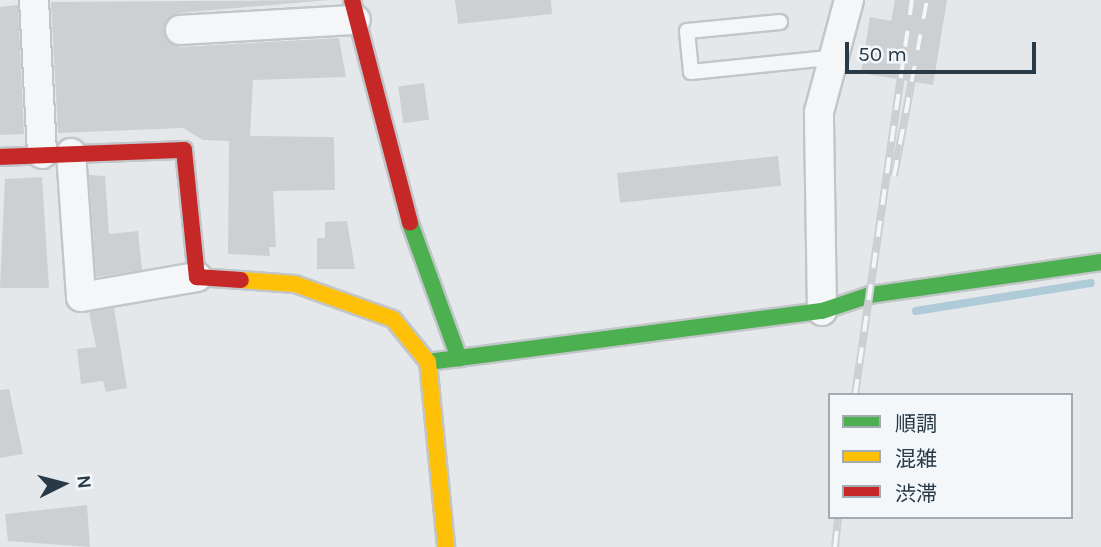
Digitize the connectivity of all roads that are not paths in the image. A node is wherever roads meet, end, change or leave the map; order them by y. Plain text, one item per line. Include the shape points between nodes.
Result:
1 (34, 0) edge
2 (849, 0) edge
3 (354, 10) edge
4 (780, 22) dead end
5 (180, 30) dead end
6 (828, 58) junction
7 (71, 153) junction
8 (42, 154) junction
9 (0, 157) edge
10 (1101, 262) edge
11 (197, 277) junction
12 (822, 312) junction
13 (459, 358) junction
14 (428, 362) junction
15 (446, 547) edge

1 - 8 street
2 - 6 street
3 - 5 street
3 - 13 street via 406,211
4 - 6 lane via 687,31 691,72
6 - 12 street via 816,152
7 - 8 street
7 - 11 street via 184,150
7 - 11 street via 81,297
8 - 9 street
10 - 12 street via 870,295
11 - 14 street via 295,284 361,303 393,319
12 - 13 street
13 - 14 street
14 - 15 street

